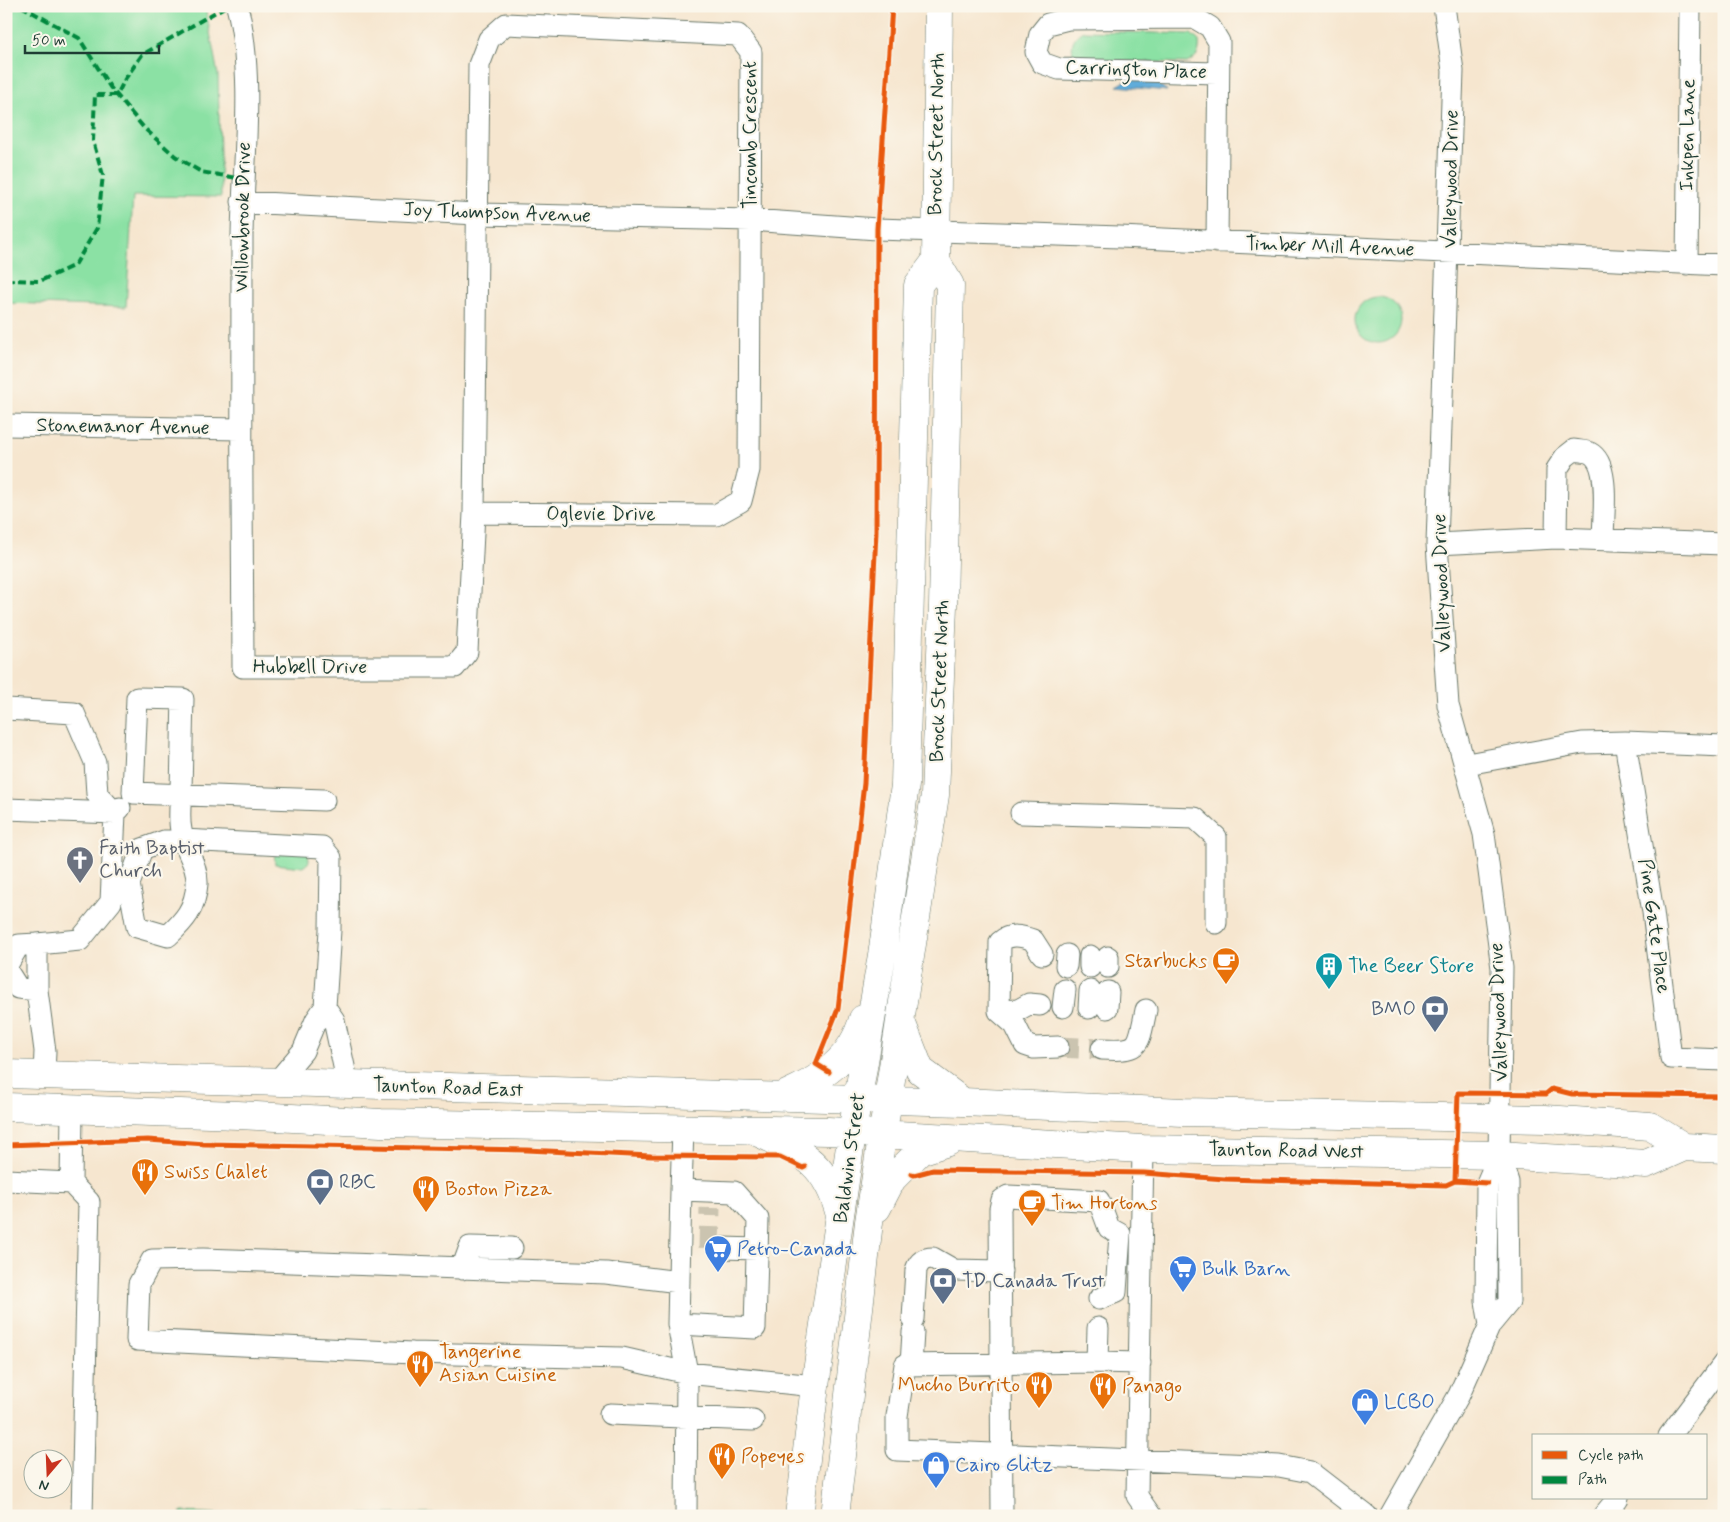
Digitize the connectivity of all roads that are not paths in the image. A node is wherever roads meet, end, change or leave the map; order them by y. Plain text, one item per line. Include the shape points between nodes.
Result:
1 (237, 6) edge
2 (939, 6) edge
3 (1444, 6) edge
4 (1690, 6) edge
5 (1217, 73) junction
6 (242, 202) junction
7 (476, 214) junction
8 (751, 220) junction
9 (936, 229) junction
10 (1217, 242) junction
11 (1449, 252) junction
12 (936, 261) junction
13 (1687, 264) junction
14 (1724, 265) edge
15 (6, 425) edge
16 (240, 429) junction
17 (474, 513) junction
18 (1556, 538) junction
19 (1603, 539) junction
20 (1437, 544) junction
21 (1724, 544) edge
22 (6, 709) edge
23 (1625, 742) junction
24 (1724, 746) edge
25 (1467, 764) junction
26 (133, 793) junction
27 (181, 795) junction
28 (324, 800) dead end
29 (6, 809) edge
30 (115, 813) junction
31 (1021, 813) dead end
32 (1216, 923) dead end
33 (38, 944) junction
34 (883, 949) junction
35 (1042, 954) dead end
36 (6, 968) edge
37 (37, 990) junction
38 (1040, 1005) dead end
39 (324, 1007) junction
40 (1146, 1010) dead end
41 (999, 1011) junction
42 (901, 1021) junction
43 (1058, 1047) tunnel mouth
44 (1102, 1050) tunnel mouth
45 (1724, 1060) edge
46 (6, 1074) edge
47 (44, 1076) junction
48 (276, 1083) junction
49 (348, 1085) junction
50 (781, 1097) junction
51 (858, 1099) junction
52 (889, 1100) junction
53 (963, 1102) junction
54 (6, 1107) edge
55 (72, 1110) junction
56 (1501, 1118) junction
57 (683, 1129) junction
58 (753, 1130) junction
59 (852, 1133) junction
60 (884, 1135) junction
61 (960, 1139) junction
62 (1684, 1147) junction
63 (1143, 1149) junction
64 (1724, 1149) edge
65 (1499, 1155) junction
66 (6, 1180) edge
67 (72, 1183) junction
68 (681, 1190) junction
69 (841, 1218) junction
70 (869, 1222) junction
71 (512, 1248) dead end
72 (722, 1248) dead end
73 (757, 1249) junction
74 (462, 1269) junction
75 (1002, 1271) junction
76 (679, 1282) junction
77 (1099, 1299) dead end
78 (678, 1324) junction
79 (1098, 1328) dead end
80 (1097, 1362) junction
81 (1000, 1363) junction
82 (1140, 1363) junction
83 (1724, 1363) edge
84 (911, 1365) junction
85 (687, 1373) junction
86 (815, 1386) junction
87 (610, 1414) dead end
88 (687, 1418) junction
89 (753, 1420) dead end
90 (1671, 1434) edge
91 (1003, 1456) junction
92 (1137, 1459) junction
93 (1616, 1500) edge
94 (82, 1516) edge
95 (686, 1516) edge
96 (799, 1516) edge
97 (835, 1516) edge
98 (1002, 1516) edge
99 (1151, 1516) edge
100 (1367, 1516) edge
101 (1390, 1516) edge
102 (1603, 1516) edge

1 - 6 street, Willowbrook Drive via 246,86
2 - 9 main road, Brock Street North
3 - 11 street, Valleywood Drive via 1453,72
4 - 13 street, Inkpen Lane
5 - 5 street, Carrington Place via 1219,42 1210,27 1195,18 1068,18 1048,24 1040,34 1036,52 1042,63 1059,69
5 - 10 street, Carrington Place via 1220,131
6 - 7 street, Joy Thompson Avenue
6 - 16 street, Willowbrook Drive
7 - 8 street, Joy Thompson Avenue
7 - 8 street, Tincomb Crescent via 479,65 489,39 506,24 738,35 751,52
7 - 17 street
8 - 9 street, Joy Thompson Avenue via 878,229
8 - 17 street, Oglevie Drive via 749,470 741,501 716,515
9 - 10 street, Timber Mill Avenue
9 - 12 main road, Brock Street North
10 - 11 street, Timber Mill Avenue
11 - 13 street, Timber Mill Avenue
11 - 20 street, Valleywood Drive
12 - 34 main road, Brock Street North via 918,285 905,785
12 - 42 main road, Brock Street North via 950,285 939,722 935,795
13 - 14 street, Timber Mill Avenue
15 - 16 street, Stonemanor Avenue
16 - 17 street, Hubbell Drive via 243,667 455,667 468,652
18 - 19 street
18 - 19 street via 1556,469 1574,450 1590,452 1600,462 1604,476
18 - 20 street
19 - 21 street
20 - 25 street, Valleywood Drive via 1448,705
22 - 30 street via 74,713 96,762 97,794
23 - 24 street
23 - 25 street via 1582,743
23 - 45 street, Pine Gate Place via 1653,912 1671,1058
25 - 56 street, Valleywood Drive via 1484,834 1502,968
26 - 27 street
26 - 27 street via 137,698 183,699
26 - 30 street
27 - 28 street
27 - 39 street via 183,840 322,847 331,858
29 - 30 street
30 - 33 street via 111,902 80,940
31 - 32 street via 1195,818 1216,837
33 - 36 street via 19,945
33 - 37 street
34 - 50 main road via 860,1029 847,1054 829,1072
34 - 51 main road, Baldwin Street
35 - 41 street via 1033,940 1019,936 1000,942
36 - 37 street via 18,988
37 - 47 street via 45,1051
38 - 41 street via 1029,1004 1018,1010
39 - 48 street via 303,1051
39 - 49 street via 334,1020
40 - 44 street via 1140,1037 1134,1046 1128,1051
41 - 43 street via 1015,1025 1025,1044 1034,1048
42 - 52 main road, Brock Street North
42 - 53 main road via 920,1070
46 - 47 main road, Taunton Road East
47 - 48 main road, Taunton Road East
48 - 49 main road, Taunton Road East
49 - 50 main road, Taunton Road East
50 - 51 main road, Taunton Road East
51 - 52 main road, Taunton Road East
51 - 59 main road, Baldwin Street
52 - 53 main road, Taunton Road West
52 - 60 main road, Baldwin Street
53 - 56 main road, Taunton Road West via 1128,1110
54 - 55 main road, Taunton Road East
55 - 57 main road, Taunton Road East via 381,1123
55 - 67 street
56 - 62 main road, Taunton Road West via 1650,1126
56 - 65 street, Valleywood Drive
57 - 58 main road, Taunton Road East
57 - 68 street
58 - 59 main road, Taunton Road East
58 - 69 main road via 784,1144 822,1171 833,1190
59 - 60 main road, Taunton Road East
59 - 69 main road, Baldwin Street
60 - 61 main road, Taunton Road West
60 - 70 main road, Baldwin Street
61 - 63 main road, Taunton Road West
61 - 70 main road via 920,1150 892,1179
62 - 64 main road, Taunton Road West
62 - 65 main road, Taunton Road West via 1646,1164
63 - 65 main road, Taunton Road West
63 - 82 street
65 - 101 street via 1487,1182 1486,1301 1490,1325 1459,1395
66 - 67 street
67 - 94 street via 89,1202
68 - 73 street via 710,1200 734,1192 758,1219
68 - 76 street via 688,1247
69 - 86 main road, Baldwin Street
70 - 97 main road, Baldwin Street
71 - 74 street via 470,1247
72 - 73 street
73 - 78 street via 754,1328
74 - 76 street via 606,1273
74 - 85 street via 152,1260 138,1284 137,1340 622,1358
75 - 77 street via 1002,1200 1008,1196 1099,1201 1110,1228 1120,1234 1116,1292
75 - 81 street
75 - 84 street via 954,1270 933,1258 918,1263
76 - 78 street
78 - 85 street
79 - 80 street
80 - 81 street
80 - 82 street
81 - 84 street
81 - 91 street
82 - 92 street
83 - 90 street
84 - 91 street via 905,1365 897,1416 897,1450
85 - 86 street
85 - 88 street
86 - 96 main road, Baldwin Street
87 - 88 street
88 - 89 street
88 - 95 street
91 - 92 street
91 - 98 street
92 - 99 street via 1137,1496
92 - 100 street via 1278,1466 1310,1472
93 - 102 street

